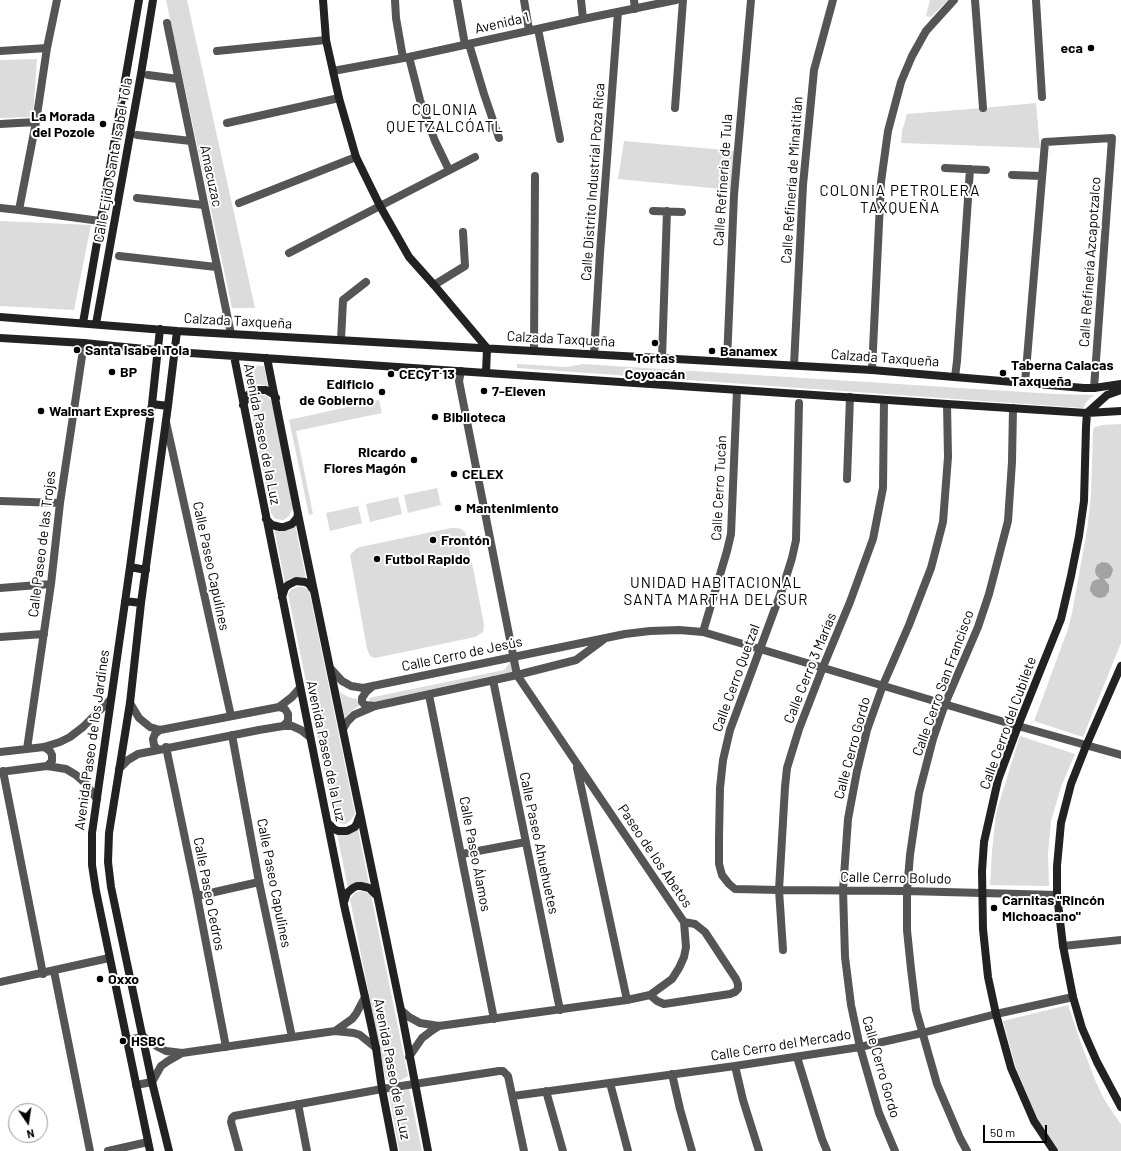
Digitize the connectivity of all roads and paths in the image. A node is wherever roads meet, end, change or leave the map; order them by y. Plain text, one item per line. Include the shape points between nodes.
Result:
1 (57, 0) edge
2 (139, 0) edge
3 (153, 0) edge
4 (323, 0) edge
5 (395, 0) edge
6 (457, 0) edge
7 (524, 0) edge
8 (581, 0) edge
9 (676, 0) edge
10 (683, 0) edge
11 (751, 0) edge
12 (833, 0) edge
13 (954, 0) edge
14 (975, 0) edge
15 (1036, 0) edge
16 (635, 4) edge
17 (618, 12) junction
18 (583, 19) junction
19 (167, 23) dead end
20 (538, 29) junction
21 (529, 30) junction
22 (326, 40) junction
23 (467, 44) junction
24 (47, 48) junction
25 (0, 51) edge
26 (217, 51) dead end
27 (406, 57) junction
28 (333, 71) junction
29 (148, 75) dead end
30 (178, 78) junction
31 (1042, 97) dead end
32 (339, 98) junction
33 (675, 108) dead end
34 (982, 108) dead end
35 (36, 122) junction
36 (227, 123) dead end
37 (0, 124) edge
38 (137, 135) dead end
39 (499, 138) dead end
40 (560, 139) dead end
41 (190, 141) junction
42 (356, 157) junction
43 (475, 157) dead end
44 (945, 168) dead end
45 (970, 169) junction
46 (449, 170) junction
47 (986, 170) dead end
48 (1012, 175) dead end
49 (535, 176) dead end
50 (1042, 176) junction
51 (137, 198) dead end
52 (239, 203) dead end
53 (204, 205) junction
54 (380, 206) junction
55 (0, 208) edge
56 (19, 210) junction
57 (653, 211) dead end
58 (667, 212) junction
59 (682, 212) dead end
60 (100, 222) junction
61 (462, 232) dead end
62 (289, 253) dead end
63 (119, 256) dead end
64 (216, 267) junction
65 (366, 282) dead end
66 (434, 286) junction
67 (0, 317) edge
68 (83, 323) junction
69 (96, 324) junction
70 (160, 329) junction
71 (177, 331) junction
72 (230, 334) junction
73 (0, 338) edge
74 (341, 340) junction
75 (84, 343) junction
76 (487, 348) junction
77 (158, 351) junction
78 (534, 351) junction
79 (175, 352) junction
80 (594, 354) junction
81 (234, 356) junction
82 (267, 358) junction
83 (662, 358) junction
84 (727, 362) junction
85 (794, 365) junction
86 (872, 370) junction
87 (461, 371) junction
88 (486, 373) junction
89 (955, 377) junction
90 (1025, 383) junction
91 (1121, 384) edge
92 (1094, 388) junction
93 (736, 390) junction
94 (1121, 390) edge
95 (850, 397) junction
96 (276, 398) junction
97 (884, 400) junction
98 (799, 403) dead end
99 (152, 404) junction
100 (947, 404) junction
101 (244, 405) junction
102 (168, 406) junction
103 (1013, 408) junction
104 (1121, 411) edge
105 (1087, 413) junction
106 (166, 421) junction
107 (847, 479) dead end
108 (0, 500) edge
109 (60, 503) junction
110 (298, 514) junction
111 (266, 519) junction
112 (130, 567) junction
113 (146, 570) junction
114 (51, 584) junction
115 (0, 588) edge
116 (314, 592) junction
117 (282, 597) junction
118 (125, 601) junction
119 (141, 603) junction
120 (703, 632) junction
121 (44, 634) junction
122 (0, 637) edge
123 (605, 639) junction
124 (760, 649) junction
125 (514, 656) junction
126 (1121, 666) edge
127 (823, 667) junction
128 (331, 669) junction
129 (517, 675) junction
130 (493, 680) junction
131 (883, 685) junction
132 (374, 686) junction
133 (300, 688) junction
134 (429, 695) junction
135 (111, 699) junction
136 (130, 703) junction
137 (946, 704) junction
138 (375, 706) junction
139 (279, 707) junction
140 (230, 716) junction
141 (283, 726) junction
142 (1018, 726) junction
143 (342, 729) junction
144 (160, 730) junction
145 (232, 735) junction
146 (310, 738) junction
147 (1086, 746) junction
148 (44, 747) junction
149 (162, 748) junction
150 (27, 749) junction
151 (0, 752) edge
152 (1121, 755) edge
153 (576, 763) junction
154 (47, 766) junction
155 (119, 769) junction
156 (2, 772) edge
157 (97, 799) junction
158 (360, 815) junction
159 (328, 822) junction
160 (526, 842) junction
161 (462, 854) junction
162 (259, 882) junction
163 (735, 889) joint
164 (779, 890) junction
165 (843, 890) junction
166 (907, 891) junction
167 (982, 893) junction
168 (1057, 895) junction
169 (197, 896) junction
170 (377, 898) junction
171 (344, 905) junction
172 (684, 922) junction
173 (1121, 940) edge
174 (1063, 946) junction
175 (783, 950) dead end
176 (109, 958) junction
177 (54, 971) junction
178 (43, 974) junction
179 (0, 982) edge
180 (650, 995) junction
181 (1073, 996) junction
182 (365, 997) junction
183 (627, 1000) junction
184 (400, 1010) junction
185 (560, 1010) junction
186 (996, 1014) junction
187 (494, 1019) junction
188 (439, 1026) junction
189 (335, 1031) junction
190 (922, 1033) junction
191 (144, 1037) junction
192 (292, 1037) junction
193 (126, 1040) junction
194 (226, 1047) junction
195 (860, 1047) junction
196 (376, 1048) junction
197 (182, 1053) junction
198 (410, 1057) junction
199 (797, 1057) junction
200 (735, 1066) junction
201 (672, 1074) junction
202 (152, 1082) junction
203 (610, 1083) junction
204 (415, 1084) junction
205 (136, 1085) junction
206 (382, 1089) junction
207 (546, 1091) junction
208 (513, 1096) junction
209 (298, 1104) junction
210 (1121, 1107) edge
211 (148, 1142) junction
212 (90, 1151) edge
213 (108, 1151) edge
214 (150, 1151) edge
215 (169, 1151) edge
216 (239, 1151) edge
217 (307, 1151) edge
218 (394, 1151) edge
219 (428, 1151) edge
220 (524, 1151) edge
221 (563, 1151) edge
222 (628, 1151) edge
223 (692, 1151) edge
224 (759, 1151) edge
225 (827, 1151) edge
226 (895, 1151) edge
227 (967, 1151) edge
228 (1054, 1151) edge

1 - 24 street
2 - 60 street, Calle Ejido Santa Isabel Tola
3 - 69 street, Calle Ejido Santa Isabel Tola
4 - 22 street
5 - 27 street via 396,18
6 - 23 street
7 - 21 street
8 - 18 street
9 - 16 street, Avenida 1
10 - 33 street
11 - 84 street, Calle Refinería de Tula via 734,195
12 - 85 street, Calle Refinería de Minatitlán via 814,70 803,185
13 - 86 street via 926,31 912,56 901,82 888,131 880,182
14 - 34 street
15 - 31 street
16 - 17 street, Avenida 1
17 - 18 street, Avenida 1
17 - 80 street, Calle Distrito Industrial Poza Rica
18 - 20 street, Avenida 1
19 - 30 street, Amacuzac
20 - 21 street, Avenida 1
20 - 40 street
21 - 23 street, Avenida 1
22 - 26 street
22 - 28 street
23 - 27 street, Avenida 1
23 - 39 street
24 - 25 street
24 - 35 street
27 - 28 street, Avenida 1
27 - 46 street via 435,142
28 - 32 street
29 - 30 street
30 - 41 street, Amacuzac
32 - 36 street
32 - 42 street
35 - 37 street
35 - 56 street
38 - 41 street
41 - 53 street, Amacuzac
42 - 52 street
42 - 54 street
43 - 46 street
44 - 45 street
45 - 47 street
45 - 89 street
46 - 54 street
48 - 50 street
49 - 78 street
50 - 90 street
50 - 92 street, Calle Refinería Azcapotzalco via 1044,142 1112,138
51 - 53 street
53 - 64 street, Amacuzac
54 - 62 street
54 - 66 street via 409,258
55 - 56 street
56 - 60 street
57 - 58 street
58 - 59 street
58 - 83 street
60 - 68 street, Calle Ejido Santa Isabel Tola
61 - 66 street via 465,266
63 - 64 street
64 - 72 street, Amacuzac
65 - 74 street via 343,300
66 - 76 street
67 - 68 street, Calzada Taxqueña
68 - 69 street, Calzada Taxqueña
69 - 70 street, Calzada Taxqueña
70 - 71 street, Calzada Taxqueña
70 - 77 street, Avenida Paseo de los Jardines
71 - 72 street, Calzada Taxqueña
71 - 79 street, Avenida Paseo de los Jardines
72 - 74 street, Calzada Taxqueña
73 - 75 street
74 - 76 street, Calzada Taxqueña
75 - 77 street
75 - 109 street, Calle Paseo de las Trojes
76 - 78 street, Calzada Taxqueña
76 - 88 street
77 - 79 street
77 - 99 street, Avenida Paseo de los Jardines
78 - 80 street, Calzada Taxqueña
79 - 81 street
79 - 102 street, Avenida Paseo de los Jardines
80 - 83 street, Calzada Taxqueña
81 - 82 street
81 - 101 street, Avenida Paseo de la Luz
82 - 87 street
82 - 96 street, Avenida Paseo de la Luz
83 - 84 street, Calzada Taxqueña
84 - 85 street, Calzada Taxqueña
85 - 86 street, Calzada Taxqueña
86 - 89 street, Calzada Taxqueña
87 - 88 street
87 - 125 street via 459,381
88 - 93 street
89 - 90 street, Calzada Taxqueña
90 - 92 street, Calzada Taxqueña
91 - 92 street, Calzada Taxqueña
93 - 95 street
93 - 120 street, Calle Cerro Tucán via 731,534
94 - 105 street via 1107,395
95 - 97 street
95 - 107 street
96 - 101 street via 266,390 257,390 249,394
96 - 110 street, Avenida Paseo de la Luz
97 - 100 street
97 - 127 street, Calle Cerro 3 Marías via 883,488 873,539
98 - 124 street, Calle Cerro Quetzal via 796,540 783,587
99 - 102 street
99 - 112 street, Avenida Paseo de los Jardines
100 - 103 street
100 - 131 street, Calle Cerro Gordo via 948,457 943,522 931,568
101 - 111 street, Avenida Paseo de la Luz
102 - 106 street, Avenida Paseo de los Jardines
103 - 105 street
103 - 137 street, Calle Cerro San Francisco via 1008,521 978,627
104 - 105 street
105 - 142 street, Calle Cerro del Cubilete via 1084,501 1071,576 1061,619
106 - 113 street, Avenida Paseo de los Jardines
106 - 140 street, Calle Paseo Capulines
108 - 109 street
109 - 114 street, Calle Paseo de las Trojes
110 - 111 street via 292,524 284,527 272,525
110 - 116 street, Avenida Paseo de la Luz
111 - 117 street, Avenida Paseo de la Luz
112 - 113 street
112 - 118 street, Avenida Paseo de los Jardines
113 - 119 street, Avenida Paseo de los Jardines
114 - 115 street
114 - 121 street, Calle Paseo de las Trojes
116 - 117 street via 309,584 300,581 288,585
116 - 128 street, Avenida Paseo de la Luz
117 - 133 street, Avenida Paseo de la Luz
118 - 119 street
118 - 135 street, Avenida Paseo de los Jardines
119 - 136 street, Avenida Paseo de los Jardines
120 - 123 street, Calle Cerro de Jesús via 650,631
120 - 124 street, Calle Cerro de Jesús
121 - 122 street
121 - 150 street, Calle Paseo de las Trojes
123 - 125 street, Calle Cerro de Jesús
123 - 129 street, Calle Cerro de Jesús via 576,660
124 - 127 street, Calle Cerro de Jesús
124 - 163 street, Calle Cerro Quetzal via 730,730 720,788 719,864 722,875
125 - 129 street
125 - 132 street, Calle Cerro de Jesús
126 - 147 street
127 - 131 street, Calle Cerro de Jesús
127 - 164 street, Calle Cerro 3 Marías via 787,768
128 - 132 street, Calle Cerro de Jesús via 351,686
128 - 143 street, Avenida Paseo de la Luz
129 - 130 street, Calle Cerro de Jesús
129 - 153 street, Paseo de los Abetos
130 - 134 street, Calle Cerro de Jesús
130 - 160 street, Calle Paseo Ahuehuetes
131 - 137 street, Calle Cerro de Jesús
131 - 165 street, Calle Cerro Gordo via 867,730 857,771 848,819
132 - 138 street via 366,692 362,702
133 - 139 street
133 - 146 street, Avenida Paseo de la Luz
134 - 138 street, Calle Cerro de Jesús
134 - 161 street, Calle Paseo Álamos
135 - 148 street via 70,737
135 - 157 street, Avenida Paseo de los Jardines
136 - 144 street via 150,727
136 - 155 street, Avenida Paseo de los Jardines
137 - 142 street, Calle Cerro de Jesús
137 - 166 street, Calle Cerro San Francisco via 933,739 919,793
138 - 143 street, Calle Cerro de Jesús via 354,715
139 - 140 street
139 - 141 street via 288,714 288,721
140 - 144 street
141 - 145 street
141 - 146 street via 292,726
142 - 147 street, Calle Cerro de Jesús
142 - 167 street, Calle Cerro del Cubilete via 998,780 984,842
143 - 158 street, Avenida Paseo de la Luz
144 - 149 street, Calle Paseo Cedros via 153,739 154,744
145 - 149 street
145 - 162 street, Calle Paseo Capulines
146 - 159 street, Avenida Paseo de la Luz
147 - 152 street, Calle Cerro de Jesús
147 - 168 street via 1071,784 1061,823
148 - 150 street
148 - 154 street via 52,755 52,761
149 - 155 street via 138,754
149 - 169 street, Calle Paseo Cedros
150 - 151 street
153 - 172 street, Paseo de los Abetos
153 - 183 street
154 - 156 street
154 - 157 street via 66,769 76,775
155 - 191 street, Avenida Paseo de los Jardines via 108,834 108,862 111,887
156 - 178 street
157 - 176 street, Avenida Paseo de los Jardines via 92,833 92,864
158 - 159 street via 355,827 347,831 338,831
158 - 170 street, Avenida Paseo de la Luz
159 - 171 street, Avenida Paseo de la Luz
160 - 161 street
160 - 185 street, Calle Paseo Ahuehuetes
161 - 187 street, Calle Paseo Álamos
162 - 169 street
162 - 192 street, Calle Paseo Capulines
163 - 164 street, Calle Cerro Boludo
164 - 165 street, Calle Cerro Boludo
164 - 175 street, Calle Cerro 3 Marías
165 - 166 street, Calle Cerro Boludo
165 - 195 street, Calle Cerro Gordo via 845,957
166 - 167 street, Calle Cerro Boludo
166 - 190 street, Calle Cerro San Francisco via 911,970
167 - 168 street, Calle Cerro Boludo
167 - 186 street, Calle Cerro del Cubilete via 982,929
168 - 174 street
169 - 194 street, Calle Paseo Cedros
170 - 171 street via 369,888 357,886 347,893
170 - 184 street, Avenida Paseo de la Luz
171 - 182 street, Avenida Paseo de la Luz
172 - 180 street, Paseo de los Abetos via 686,947 679,968 672,979
172 - 180 street via 695,924 705,932 736,979 738,989 730,994 664,1004
173 - 174 street
174 - 181 street
176 - 177 street
176 - 193 street, Avenida Paseo de los Jardines
177 - 178 street
177 - 212 street
178 - 179 street
180 - 183 street, Paseo de los Abetos
181 - 186 street, Calle Cerro del Mercado
181 - 210 street via 1082,1028
182 - 189 street via 352,1019
182 - 196 street, Avenida Paseo de la Luz
183 - 185 street, Paseo de los Abetos
184 - 188 street, Paseo de los Abetos via 420,1022
184 - 198 street, Avenida Paseo de la Luz
185 - 187 street, Paseo de los Abetos
186 - 190 street, Calle Cerro del Mercado
186 - 228 street, Calle Cerro del Cubilete via 1012,1068 1034,1121
187 - 188 street, Paseo de los Abetos
188 - 198 street, Paseo de los Abetos via 422,1038
189 - 192 street
189 - 196 street via 360,1035
190 - 195 street, Calle Cerro del Mercado
190 - 227 street, Calle Cerro San Francisco via 937,1084
191 - 193 street
191 - 197 street via 166,1051
191 - 202 street, Avenida Paseo de los Jardines
192 - 194 street
193 - 205 street, Avenida Paseo de los Jardines
194 - 197 street
195 - 199 street, Calle Cerro del Mercado
195 - 226 street, Calle Cerro Gordo via 879,1113
196 - 206 street, Avenida Paseo de la Luz
197 - 202 street via 161,1066
198 - 204 street, Avenida Paseo de la Luz
199 - 200 street, Calle Cerro del Mercado
199 - 225 street
200 - 201 street, Calle Cerro del Mercado
200 - 224 street
201 - 203 street, Calle Cerro del Mercado
201 - 223 street
202 - 205 street
202 - 215 street, Avenida Paseo de los Jardines
203 - 207 street, Calle Cerro del Mercado
203 - 222 street
204 - 206 street
204 - 208 street via 503,1071 508,1076
204 - 219 street, Avenida Paseo de la Luz
205 - 211 street, Avenida Paseo de los Jardines
206 - 209 street
206 - 218 street, Avenida Paseo de la Luz
207 - 208 street, Calle Cerro del Mercado
207 - 221 street
208 - 220 street
209 - 216 street via 234,1116 232,1122
209 - 217 street
211 - 213 street
211 - 214 street, Avenida Paseo de los Jardines

